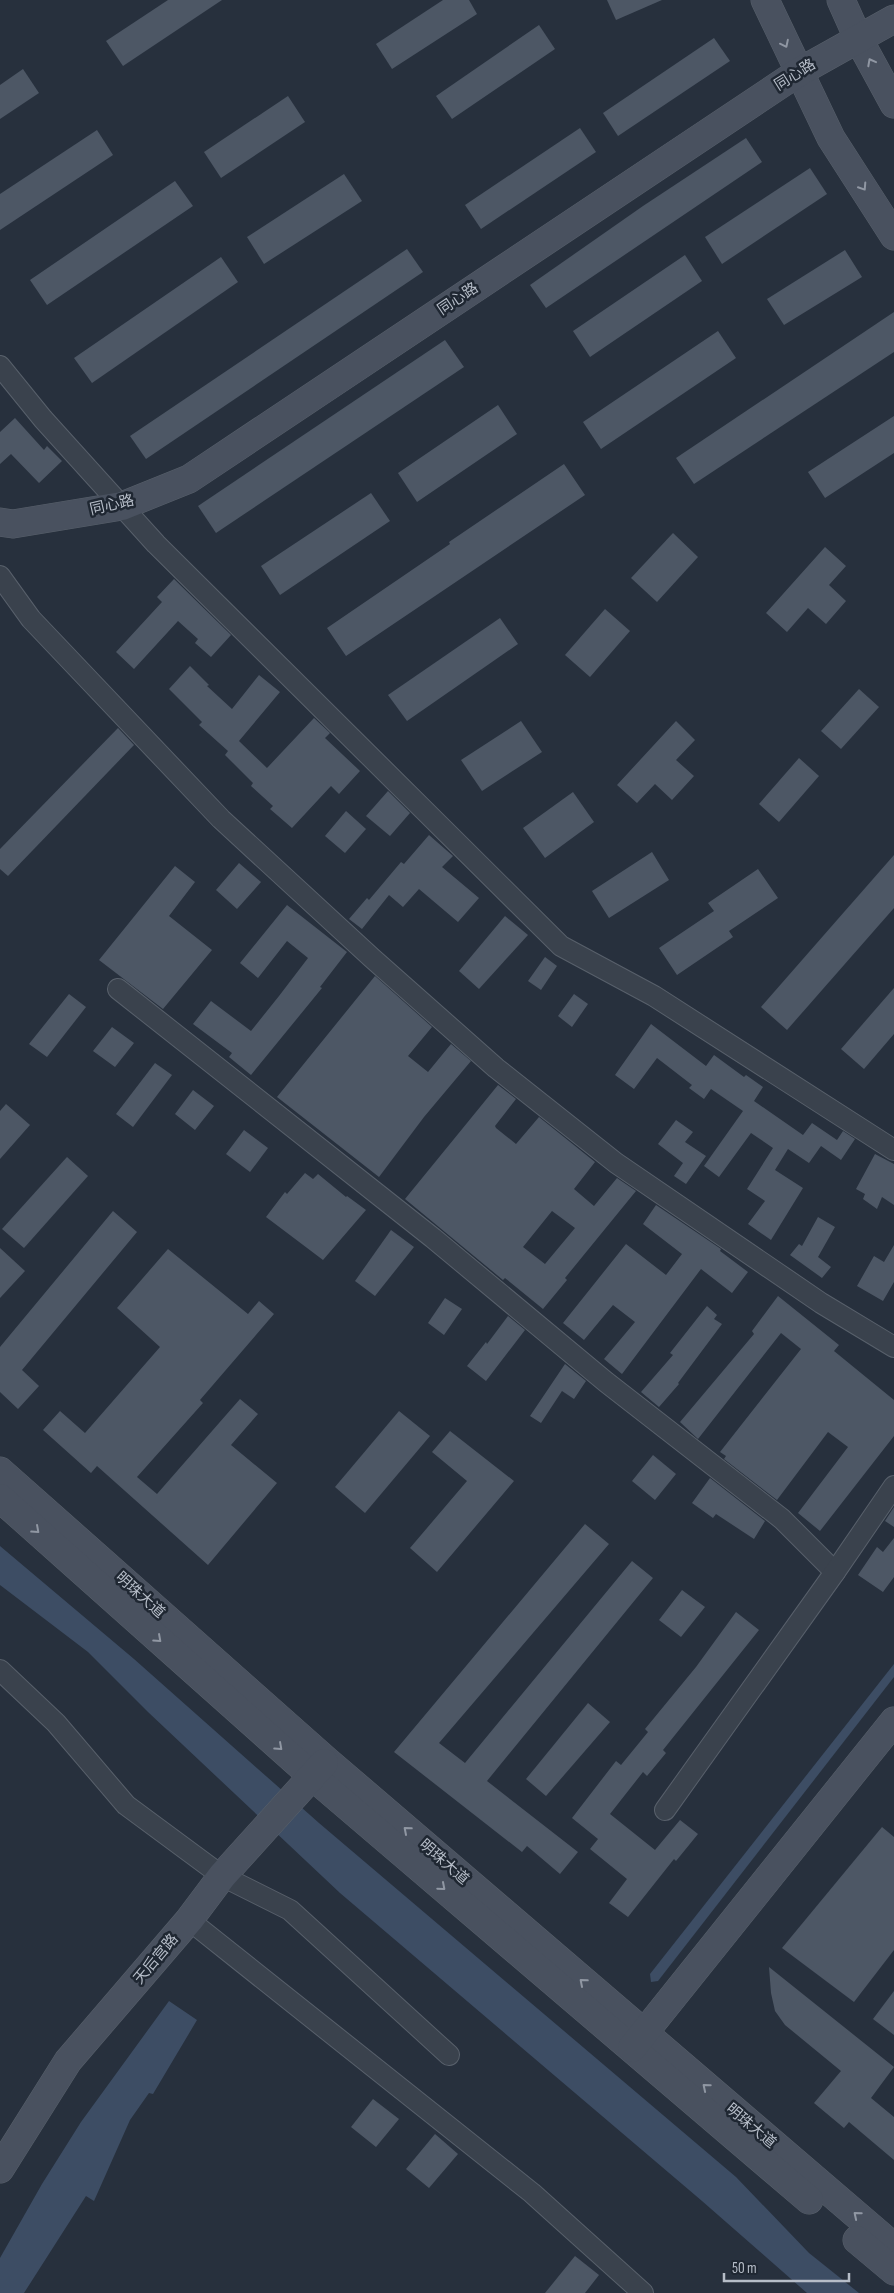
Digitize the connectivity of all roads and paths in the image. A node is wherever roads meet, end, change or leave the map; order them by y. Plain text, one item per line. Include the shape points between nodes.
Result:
1 (765, 0) edge
2 (841, 0) edge
3 (894, 19) edge
4 (858, 38) junction
5 (798, 72) junction
6 (894, 104) edge
7 (894, 236) edge
8 (0, 366) edge
9 (122, 506) junction
10 (0, 522) edge
11 (0, 576) edge
12 (118, 989) dead end
13 (894, 1150) edge
14 (894, 1347) edge
15 (0, 1470) edge
16 (894, 1486) edge
17 (0, 1498) edge
18 (836, 1572) junction
19 (0, 1670) edge
20 (894, 1721) edge
21 (313, 1775) junction
22 (665, 1810) dead end
23 (222, 1876) junction
24 (189, 1920) junction
25 (637, 2041) junction
26 (449, 2055) dead end
27 (0, 2169) edge
28 (894, 2247) edge
29 (894, 2271) edge
30 (643, 2293) edge

1 -> 5 street
2 - 4 street
3 - 4 street, 同心路
4 - 5 street, 同心路
6 -> 4 street
5 -> 7 street via 831,138
5 - 9 street, 同心路 via 188,479
8 - 9 street
9 - 10 street, 同心路 via 13,524
9 - 13 street via 156,544 561,946 654,996
11 - 14 street via 31,619 221,819 496,1068 616,1163 821,1303
12 - 18 street via 433,1238 606,1382 782,1519
15 - 21 street, 明珠大道
16 - 18 street
17 -> 21 street, 明珠大道
18 - 22 street
19 - 23 street via 56,1723 126,1805
20 - 25 street
21 - 23 street, 天后宫路
21 - 25 street, 明珠大道
23 - 24 street, 天后宫路
23 - 26 street via 290,1910
24 - 27 street, 天后宫路 via 68,2061
24 - 30 street via 532,2193
28 -> 25 street, 明珠大道
25 - 29 street, 明珠大道

